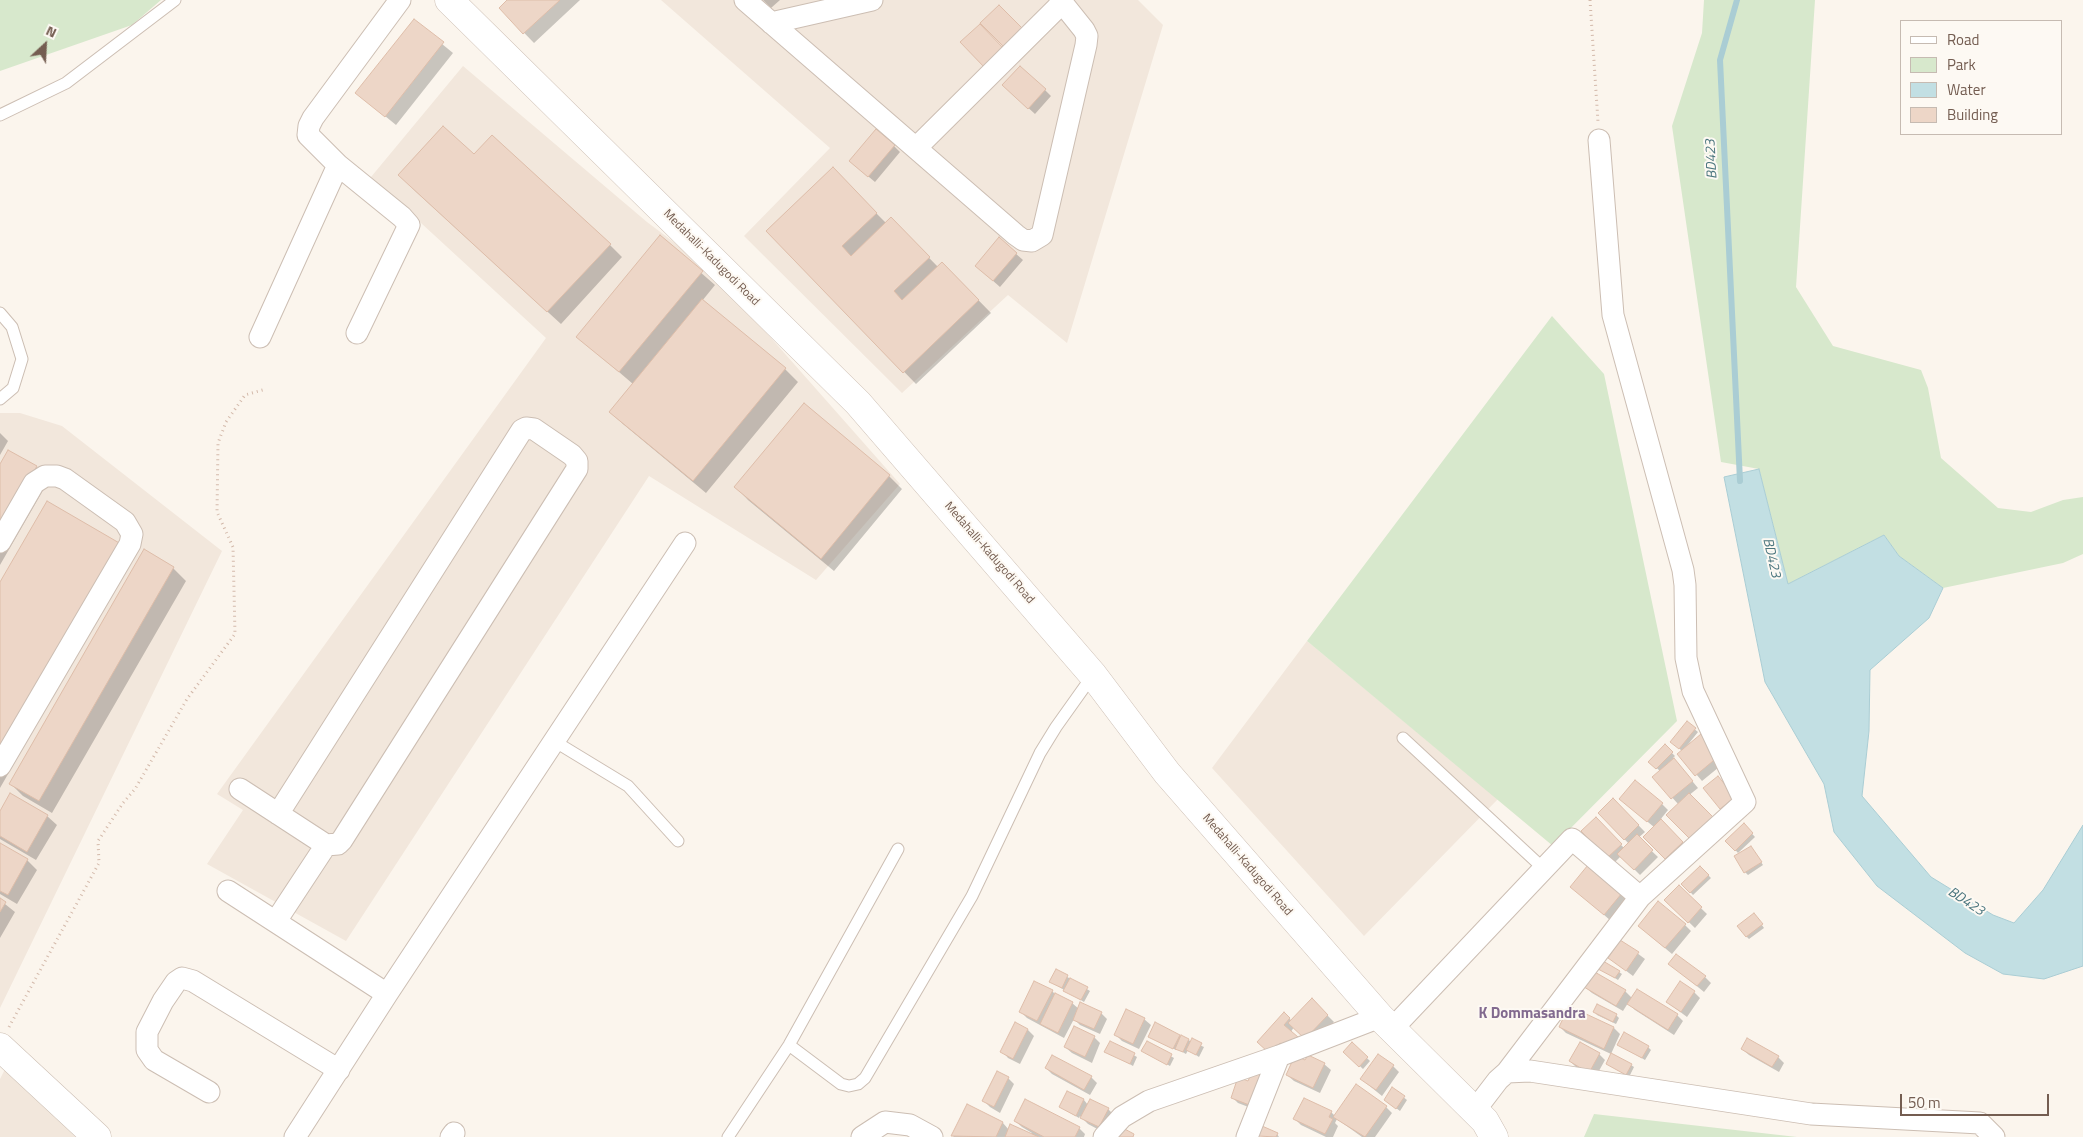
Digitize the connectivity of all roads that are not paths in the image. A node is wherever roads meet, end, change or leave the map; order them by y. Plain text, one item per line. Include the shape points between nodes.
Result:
1 (175, 0) edge
2 (400, 0) edge
3 (449, 0) edge
4 (745, 0) edge
5 (872, 0) edge
6 (1061, 1) edge
7 (772, 23) junction
8 (0, 115) edge
9 (1599, 140) road end
10 (916, 148) junction
11 (338, 164) junction
12 (0, 313) edge
13 (357, 333) dead end
14 (260, 337) dead end
15 (0, 399) edge
16 (0, 542) edge
17 (685, 543) dead end
18 (1093, 675) junction
19 (1403, 738) dead end
20 (554, 741) junction
21 (0, 766) edge
22 (240, 789) dead end
23 (278, 814) junction
24 (678, 841) dead end
25 (326, 845) junction
26 (898, 849) dead end
27 (1544, 869) junction
28 (228, 891) dead end
29 (1640, 897) junction
30 (276, 922) junction
31 (387, 994) junction
32 (1386, 1023) junction
33 (2, 1041) edge
34 (789, 1045) junction
35 (1279, 1056) junction
36 (339, 1070) junction
37 (1507, 1072) junction
38 (209, 1092) dead end
39 (1475, 1110) junction
40 (97, 1137) edge
41 (295, 1137) edge
42 (728, 1137) edge
43 (862, 1137) edge
44 (932, 1137) edge
45 (1104, 1137) edge
46 (1247, 1137) edge
47 (1494, 1137) edge
48 (1994, 1137) edge

1 - 8 lane via 66,83
2 - 11 street via 309,126 308,134
3 - 18 street, Medahalli-Kadugodi Road via 858,403
4 - 7 street
5 - 7 street
6 - 10 street
6 - 10 street via 1087,36 1042,236 1032,241 1023,240
7 - 10 street
9 - 29 street via 1614,315 1683,570 1686,658 1693,690 1745,802
11 - 13 street via 409,225
11 - 14 street
12 - 15 lane via 12,327 22,359 14,388
16 - 21 street via 34,484 45,476 65,479 125,522 132,534 130,544
17 - 20 street
18 - 32 street, Medahalli-Kadugodi Road via 1167,772
18 - 34 lane via 1040,753 972,896 865,1078 858,1084 841,1084
19 - 27 lane
20 - 24 lane via 628,786
20 - 31 street
22 - 23 street
23 - 25 street
23 - 25 street via 522,430 534,429 572,455 577,460 577,469 342,840 338,844
25 - 30 street
26 - 34 lane
27 - 29 street via 1572,839
27 - 32 street
28 - 30 street
29 - 37 street
30 - 31 street
31 - 36 street
32 - 35 street
32 - 39 street, Medahalli-Kadugodi Road
33 - 40 street
34 - 42 lane
35 - 45 street via 1149,1101 1122,1118
35 - 46 street
36 - 38 street via 193,981 182,978 163,1000 147,1032 147,1050 154,1060
36 - 41 street
37 - 39 street
37 - 48 street via 1530,1071 1811,1114 1980,1123
39 - 47 street, Medahalli-Kadugodi Road
43 - 44 street via 886,1122 910,1125

